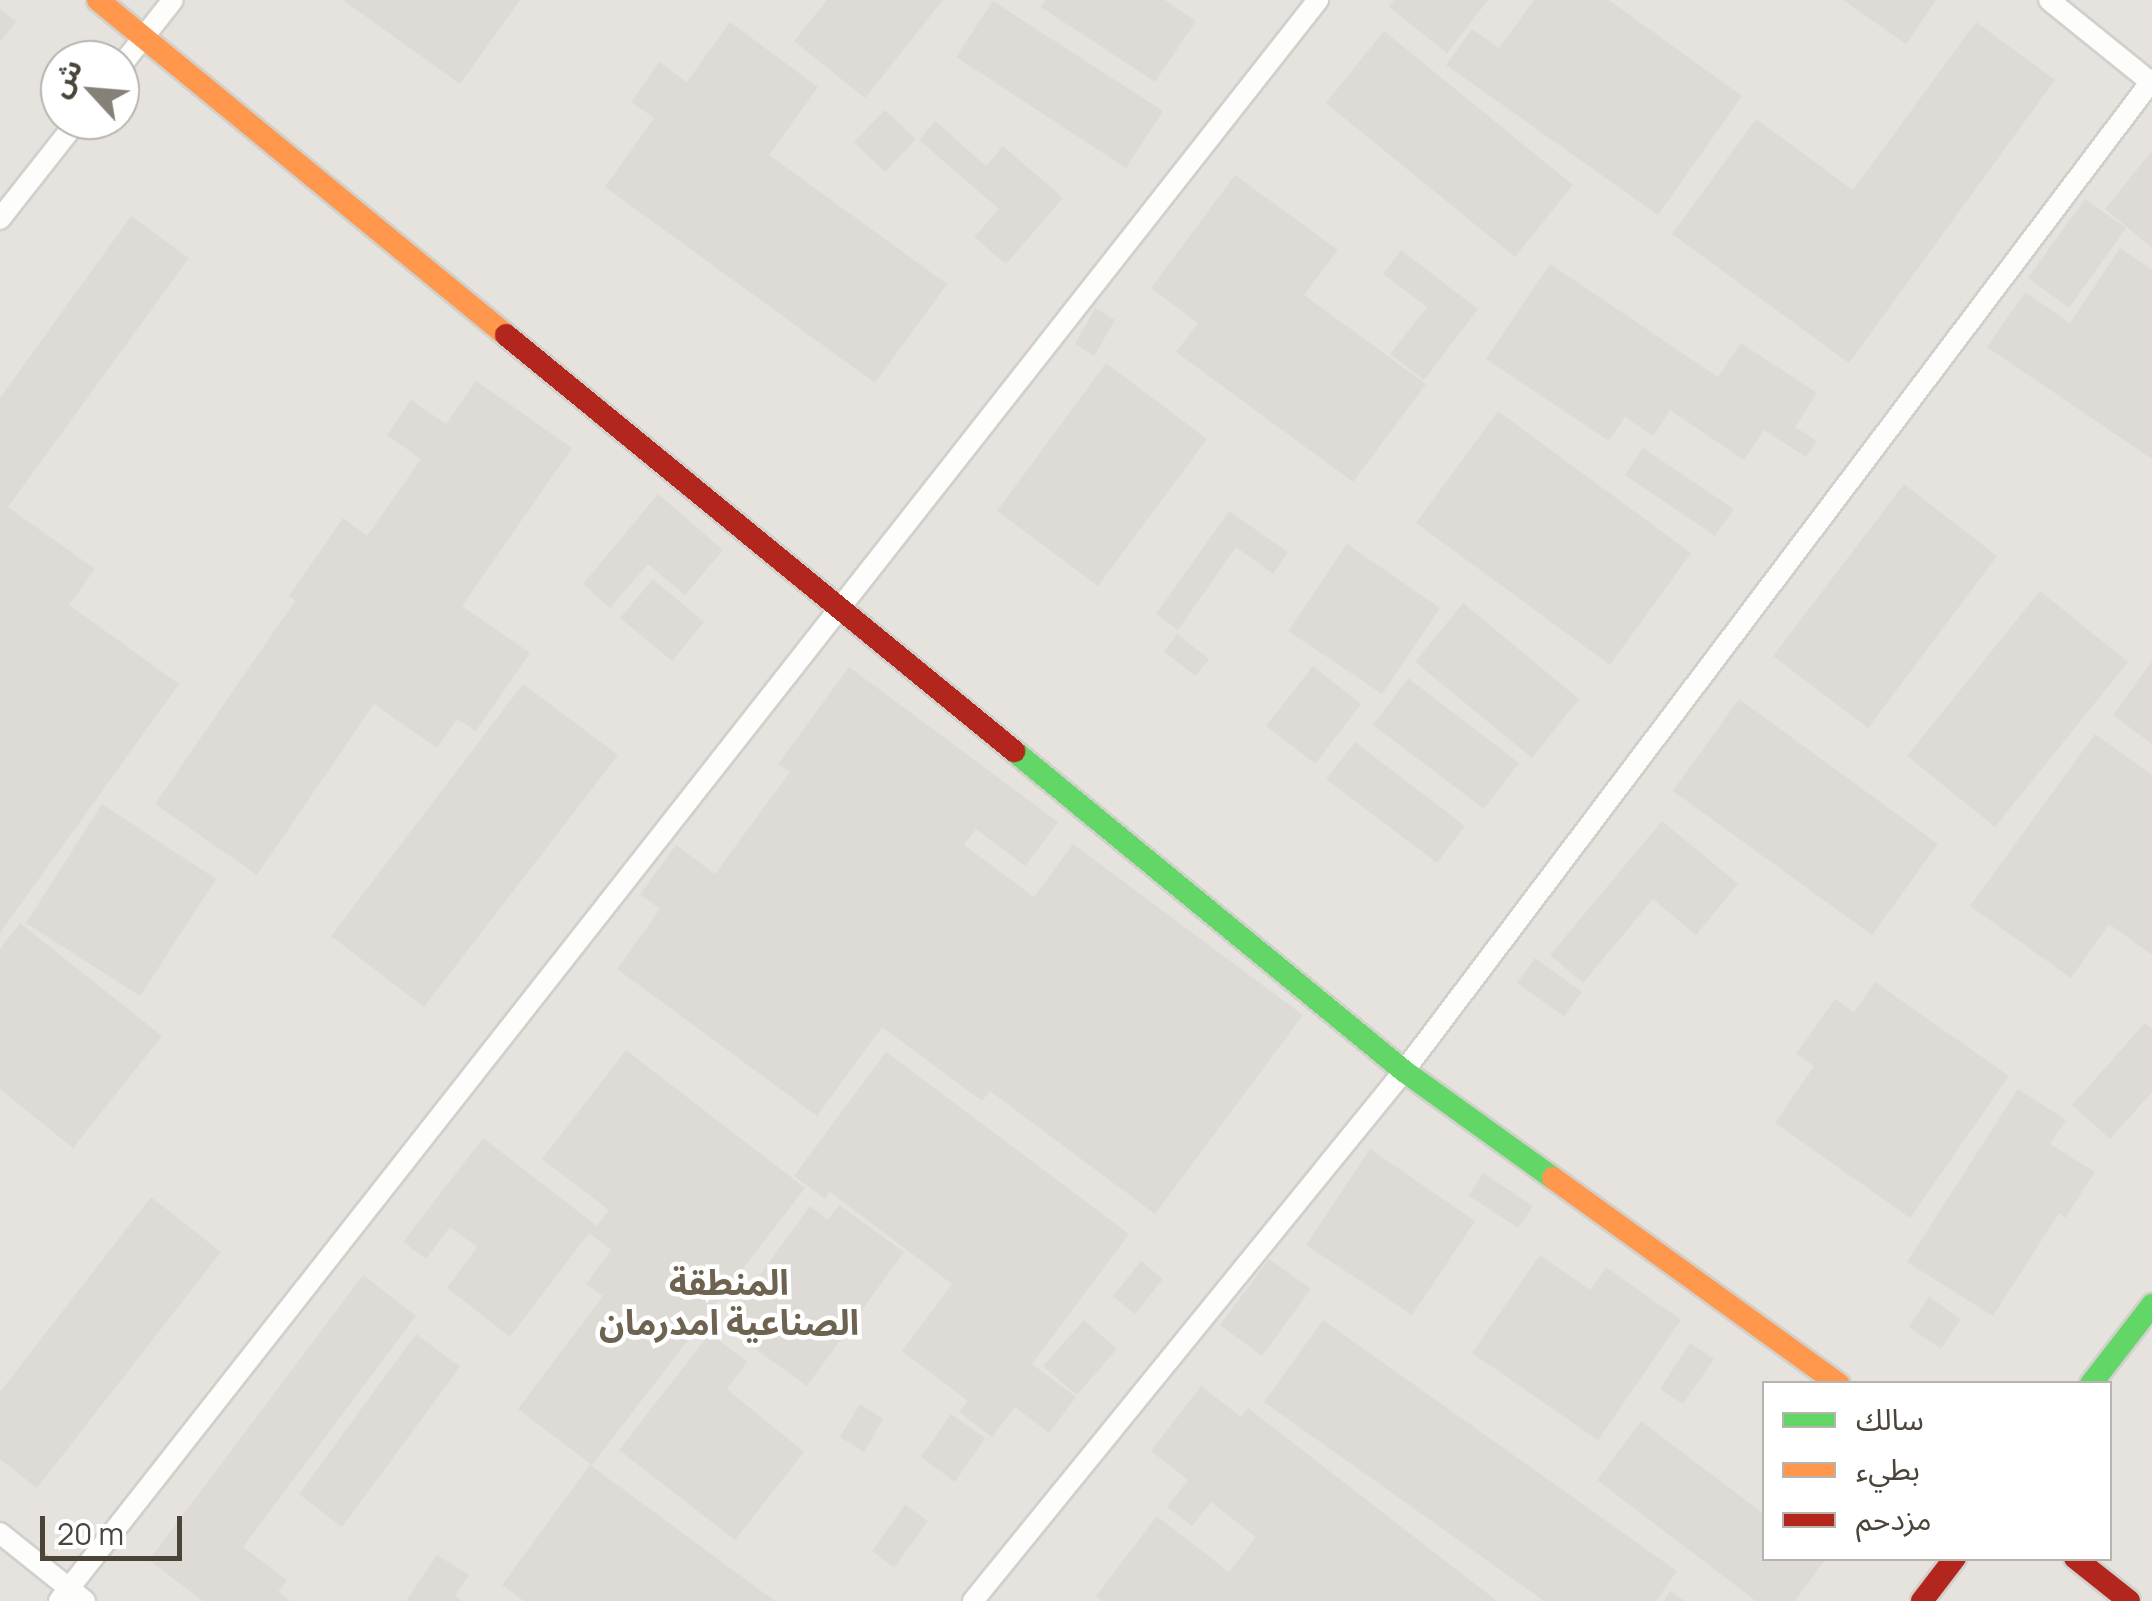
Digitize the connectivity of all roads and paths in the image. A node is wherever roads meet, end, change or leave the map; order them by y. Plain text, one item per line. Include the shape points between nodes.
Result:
1 (98, 0) edge
2 (173, 0) edge
3 (1318, 0) edge
4 (2049, 0) edge
5 (144, 36) junction
6 (140, 41) edge
7 (2151, 82) edge
8 (62, 140) edge
9 (0, 219) edge
10 (842, 608) junction
11 (1404, 1071) junction
12 (2152, 1305) edge
13 (1835, 1381) edge
14 (2093, 1381) edge
15 (0, 1533) edge
16 (1953, 1561) edge
17 (2079, 1561) edge
18 (71, 1597) edge
19 (974, 1601) edge
20 (1922, 1601) edge
21 (2129, 1601) edge

1 - 5 street
2 - 5 lane
3 - 10 lane
4 - 7 lane
5 - 6 lane
5 - 10 street
7 - 11 lane
8 - 9 lane
10 - 11 street
10 - 18 lane
11 - 13 street
11 - 19 lane
12 - 14 street
15 - 18 lane
16 - 20 street
17 - 21 street

